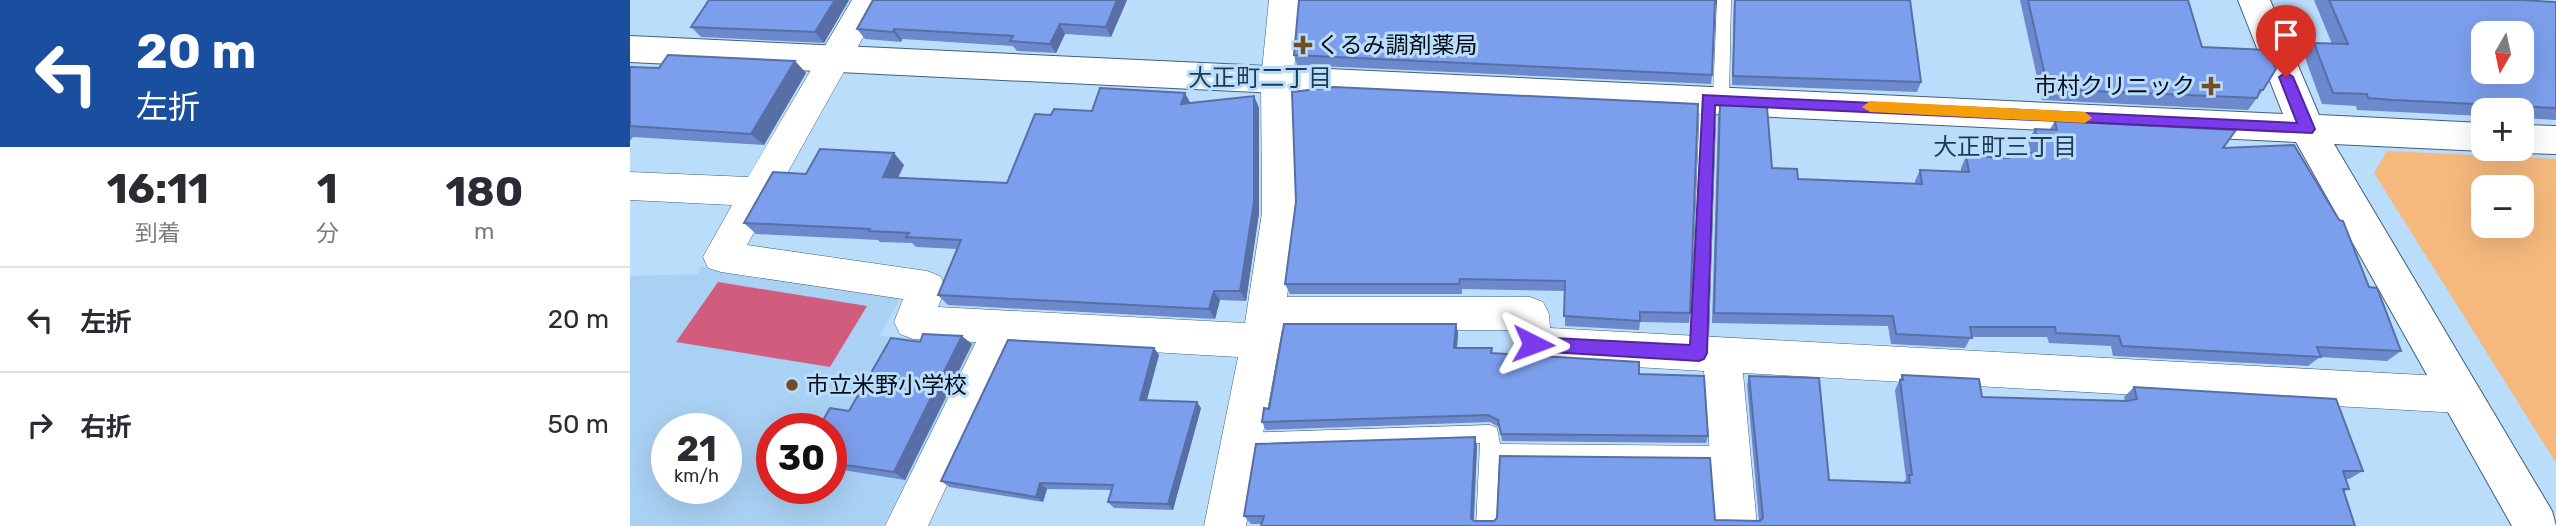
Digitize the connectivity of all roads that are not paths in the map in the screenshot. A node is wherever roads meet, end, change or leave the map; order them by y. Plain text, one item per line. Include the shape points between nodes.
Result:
1 (868, 0) edge
2 (1285, 0) edge
3 (1724, 0) edge
4 (2254, 0) edge
5 (630, 49) edge
6 (833, 59) junction
7 (1278, 80) junction
8 (1715, 99) junction
9 (2307, 129) junction
10 (2471, 136) edge
11 (2534, 139) edge
12 (2556, 140) edge
13 (630, 186) edge
14 (759, 192) junction
15 (1264, 327) junction
16 (1002, 328) junction
17 (1710, 354) junction
18 (2460, 395) junction
19 (1241, 442) junction
20 (1490, 453) junction
21 (1729, 455) junction
22 (906, 526) edge
23 (1225, 526) edge
24 (1486, 526) edge
25 (1736, 526) edge
26 (2536, 526) edge

1 - 6 street
2 - 7 street
3 - 8 lane
4 - 9 street
5 - 6 street
6 - 7 street
6 - 14 street
7 - 8 street
7 - 15 street via 1280,213
8 - 9 street
8 - 17 lane
9 - 10 street
9 - 18 street
11 - 12 street
13 - 14 street
14 - 16 street via 722,257 927,287 913,322
15 - 16 street
15 - 17 street via 1530,314 1533,344
15 - 19 street
16 - 22 street
17 - 18 street
17 - 21 street
18 - 26 street
19 - 20 lane via 1490,434
19 - 23 street
20 - 21 lane
20 - 24 lane
21 - 25 street

